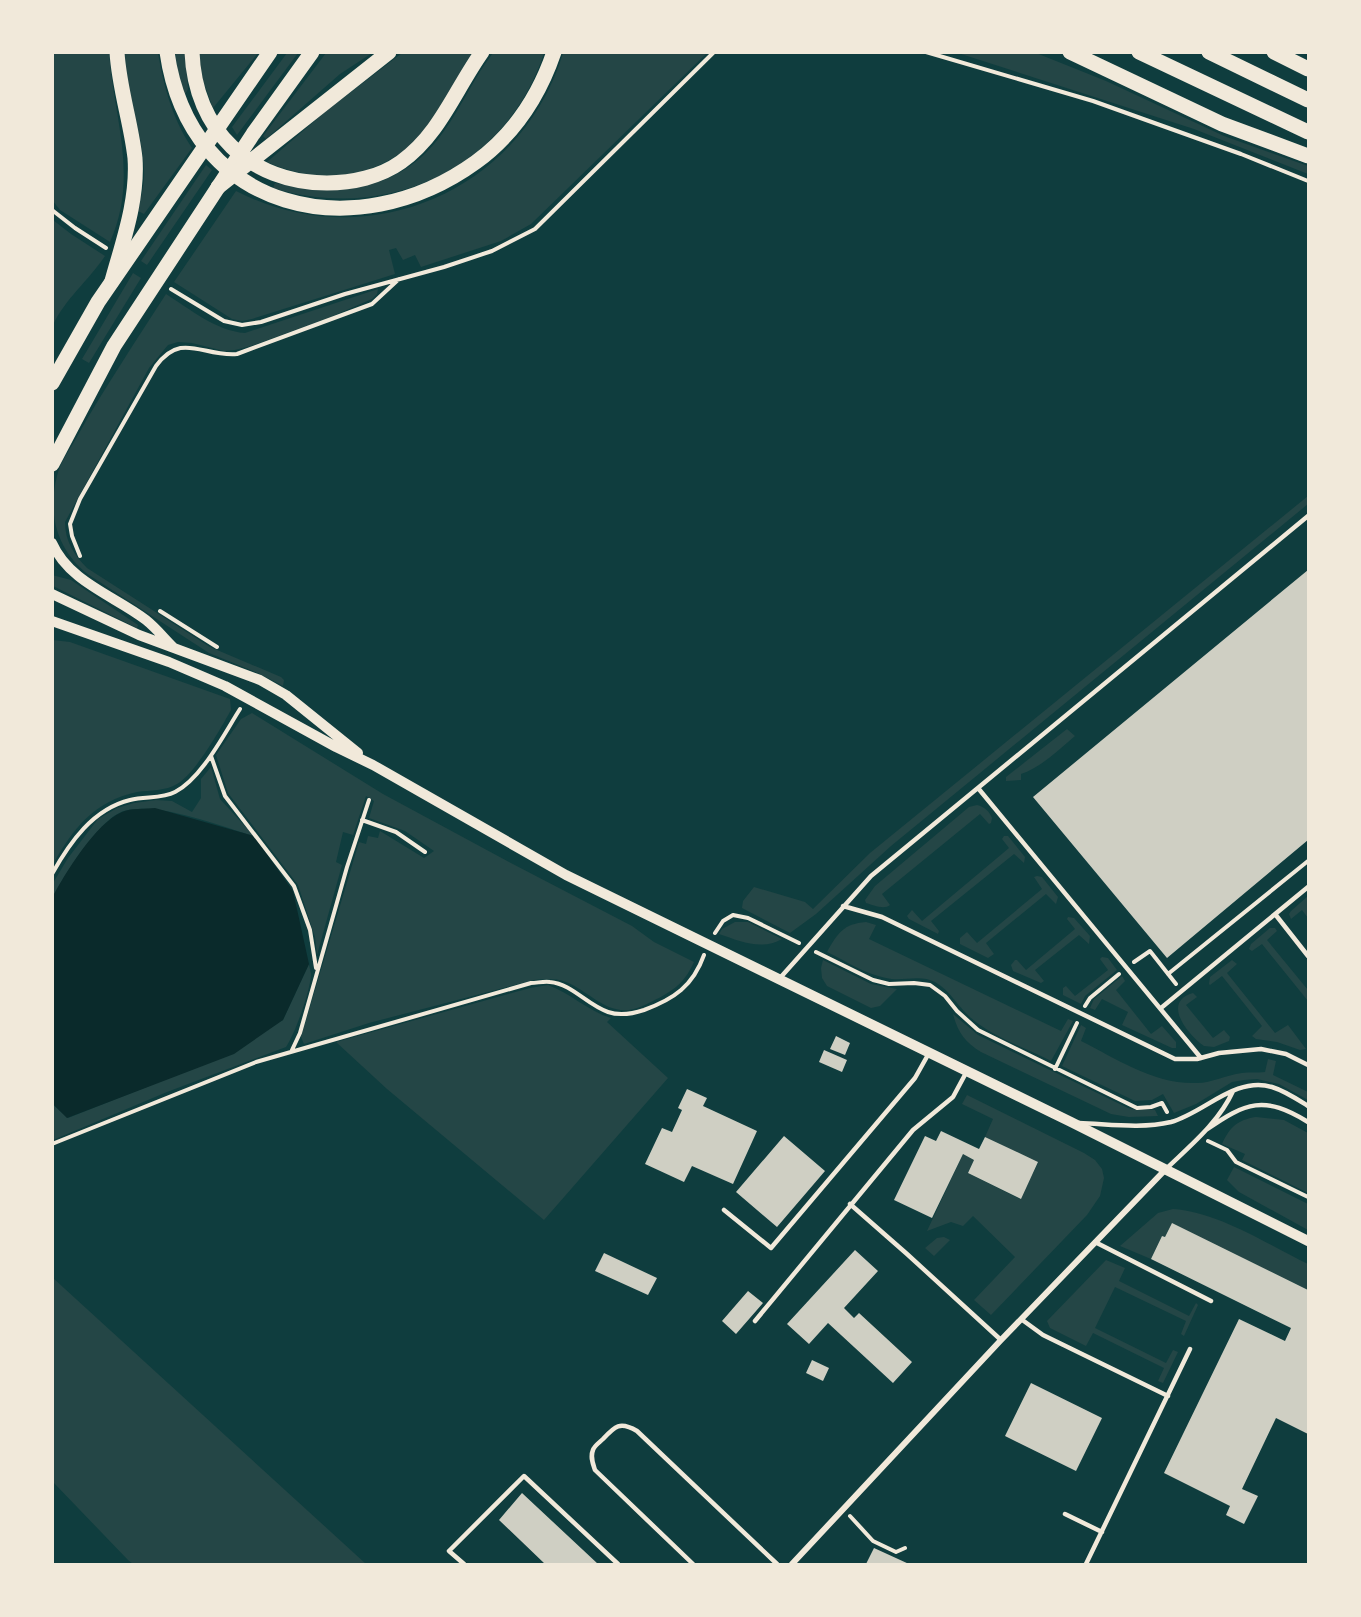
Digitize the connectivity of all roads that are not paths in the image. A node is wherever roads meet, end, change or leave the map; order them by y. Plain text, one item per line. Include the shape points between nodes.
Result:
1 (117, 52) edge
2 (167, 52) edge
3 (270, 52) edge
4 (312, 52) edge
5 (389, 52) edge
6 (482, 52) edge
7 (554, 52) edge
8 (1070, 52) edge
9 (1139, 52) edge
10 (1209, 52) edge
11 (1274, 52) edge
12 (192, 60) edge
13 (1308, 69) edge
14 (1308, 100) edge
15 (1308, 132) edge
16 (1308, 156) edge
17 (218, 187) junction
18 (112, 281) junction
19 (52, 383) edge
20 (52, 464) edge
21 (1308, 516) edge
22 (52, 543) edge
23 (52, 594) edge
24 (53, 621) edge
25 (175, 649) junction
26 (373, 765) junction
27 (978, 788) junction
28 (1308, 887) edge
29 (843, 906) junction
30 (1275, 914) junction
31 (1308, 956) edge
32 (778, 980) junction
33 (1161, 1008) junction
34 (929, 1053) junction
35 (1201, 1058) junction
36 (1308, 1065) edge
37 (967, 1071) junction
38 (1233, 1090) junction
39 (1308, 1106) edge
40 (1071, 1122) junction
41 (1308, 1122) edge
42 (1206, 1130) junction
43 (1165, 1170) junction
44 (850, 1204) junction
45 (724, 1210) dead end
46 (1308, 1241) edge
47 (1095, 1242) junction
48 (1211, 1301) dead end
49 (1021, 1319) junction
50 (755, 1321) dead end
51 (1001, 1340) junction
52 (1190, 1349) dead end
53 (1168, 1396) junction
54 (1065, 1514) dead end
55 (1102, 1532) junction
56 (464, 1564) edge
57 (618, 1564) edge
58 (693, 1564) edge
59 (777, 1564) edge
60 (792, 1564) edge
61 (1086, 1564) edge

1 - 18 main road via 135,173 130,215
2 - 7 main road via 178,99 210,155 244,183 285,201 325,207 364,206 408,197 443,183 477,161 517,122 538,90
3 - 18 main road
4 - 17 main road
5 - 17 main road
6 - 12 main road via 434,131 417,149 398,164 369,177 339,183 304,182 279,176 233,149 202,103
8 - 16 main road via 1222,124
9 - 15 main road
10 - 14 main road
11 - 13 main road
17 - 20 main road via 114,346
18 - 19 main road
21 - 27 lane
22 - 25 street via 77,575 146,620
23 - 25 street
24 - 26 street via 176,664 248,697
25 - 26 street via 271,686
26 - 32 street via 566,875
27 - 29 lane via 871,876
27 - 33 lane
28 - 30 lane
29 - 32 lane
29 - 35 lane via 891,921 1175,1059
30 - 31 lane
30 - 33 lane
32 - 34 street
33 - 35 lane
34 - 37 street
34 - 45 lane via 915,1078 771,1248
35 - 36 lane via 1261,1049 1286,1054
37 - 40 street
37 - 44 lane via 953,1097 913,1130
38 - 39 lane via 1263,1085
38 - 40 lane via 1172,1121 1139,1126
38 - 42 lane
40 - 43 street
41 - 42 lane via 1284,1108 1252,1106 1234,1111
42 - 43 lane
43 - 46 street
43 - 47 street
44 - 50 lane
44 - 51 lane
47 - 48 lane
47 - 49 street
49 - 51 street
49 - 53 lane via 1043,1335
51 - 60 street
52 - 53 lane
53 - 55 lane
54 - 55 lane
55 - 61 lane
56 - 57 lane via 449,1551 524,1476
58 - 59 lane via 595,1470 593,1450 619,1425 637,1431

